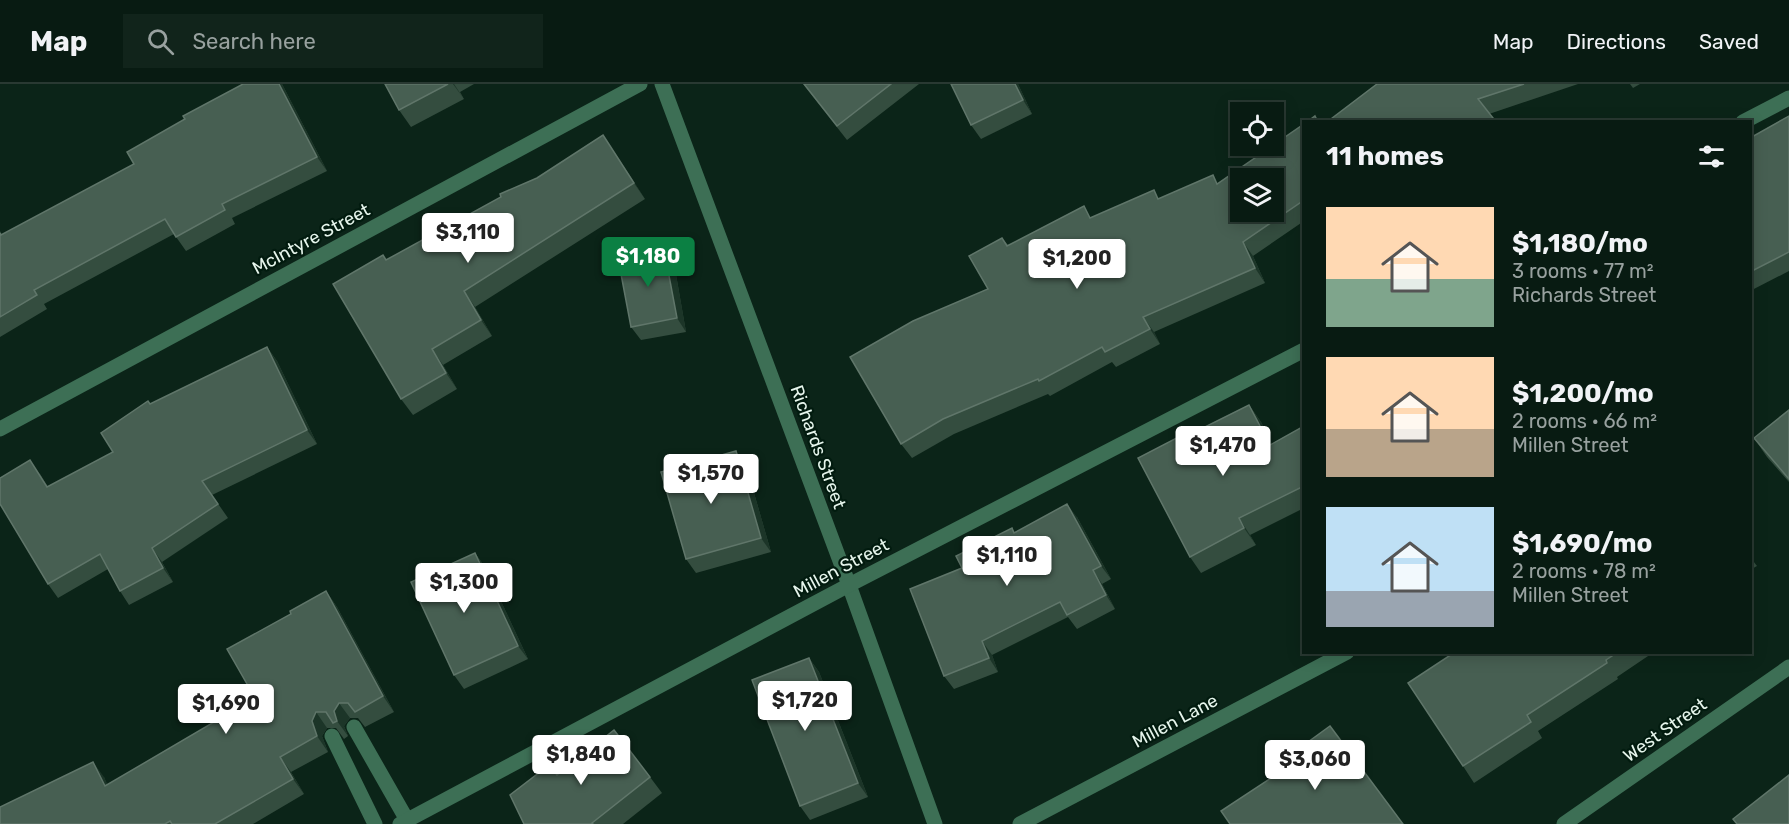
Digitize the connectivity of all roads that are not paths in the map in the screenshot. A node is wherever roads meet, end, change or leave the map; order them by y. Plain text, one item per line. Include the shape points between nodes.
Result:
1 (640, 84) edge
2 (662, 84) edge
3 (1789, 98) edge
4 (1747, 120) edge
5 (1302, 351) edge
6 (0, 429) edge
7 (849, 585) junction
8 (1343, 654) edge
9 (1789, 667) edge
10 (354, 727) edge
11 (332, 736) edge
12 (1581, 819) edge
13 (403, 822) edge
14 (375, 824) edge
15 (935, 824) edge
16 (1020, 824) edge
17 (1564, 824) edge

1 - 6 street, McIntyre Street
2 - 7 street, Richards Street
3 - 4 street
5 - 7 street, Millen Street
7 - 13 street, Millen Street
7 - 15 street, Richards Street
8 - 16 street, Millen Lane
9 - 12 street, West Street
10 - 13 street
11 - 14 street
12 - 17 street, West Street

